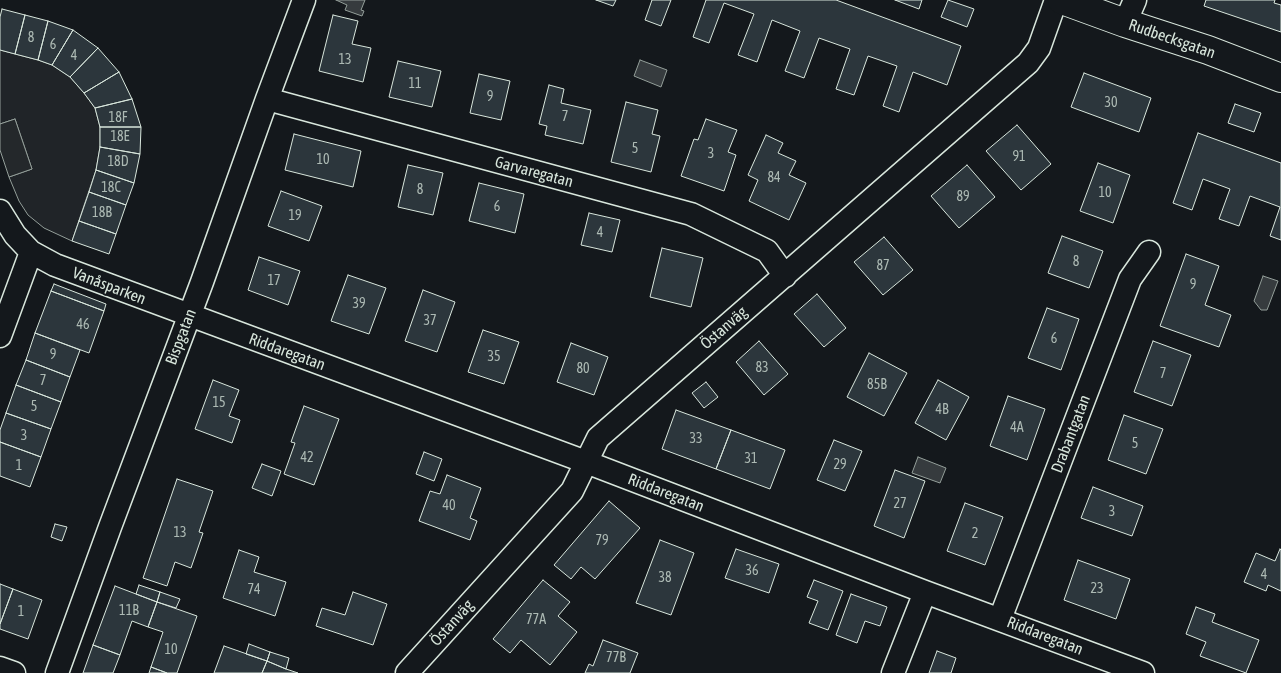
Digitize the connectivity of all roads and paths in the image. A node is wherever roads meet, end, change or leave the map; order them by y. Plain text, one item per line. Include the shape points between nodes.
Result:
1 (304, 0) edge
2 (1056, 0) edge
3 (1062, 0) edge
4 (1130, 12) edge
5 (1281, 78) edge
6 (267, 99) junction
7 (0, 211) edge
8 (31, 252) junction
9 (1149, 252) dead end
10 (784, 276) junction
11 (189, 316) junction
12 (0, 336) edge
13 (586, 462) junction
14 (924, 592) junction
15 (1000, 619) junction
16 (0, 668) edge
17 (14, 673) edge
18 (58, 673) edge
19 (406, 673) edge
20 (893, 673) edge
21 (1143, 673) edge

1 - 6 street, Bispgatan
2 - 10 street, Östanväg via 1039,48 1028,63
3 - 4 street, Rudbecksgatan
4 - 5 street, Rudbecksgatan via 1208,50
6 - 10 street, Garvaregatan via 691,214 767,251
6 - 11 street, Bispgatan
7 - 8 street, Vanåsparken via 15,235
8 - 11 street, Vanåsparken via 55,265
8 - 12 street
9 - 15 street, Drabantgatan via 1130,279
10 - 13 street, Östanväg via 598,438
11 - 13 street, Riddaregatan
11 - 18 street, Bispgatan
13 - 14 street, Riddaregatan
13 - 19 street, Östanväg via 572,490
14 - 15 street, Riddaregatan
14 - 20 street
15 - 21 street, Riddaregatan
16 - 17 street

